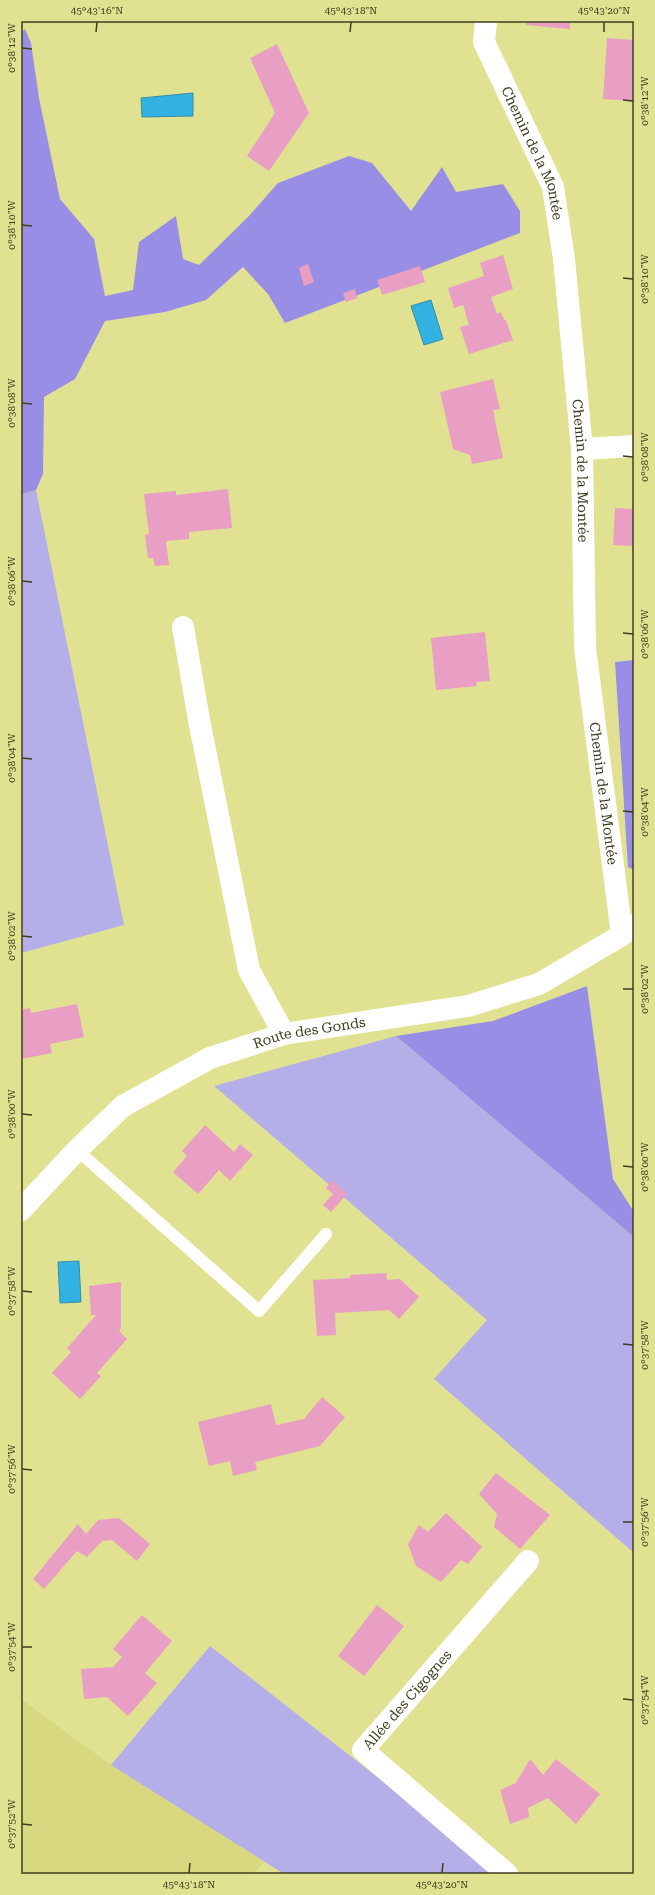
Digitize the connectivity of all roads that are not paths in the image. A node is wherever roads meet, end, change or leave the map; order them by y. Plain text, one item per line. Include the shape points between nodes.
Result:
1 (486, 21) edge
2 (634, 446) edge
3 (582, 449) junction
4 (184, 626) dead end
5 (628, 930) edge
6 (284, 1034) junction
7 (77, 1150) junction
8 (21, 1210) edge
9 (326, 1234) dead end
10 (528, 1561) dead end
11 (507, 1874) edge

1 - 3 street, Chemin de la Montée via 484,42 553,187 564,258
2 - 3 street
3 - 5 street, Chemin de la Montée via 585,648
4 - 6 street via 199,720 249,970
5 - 6 street, Route des Gonds via 539,984 468,1006
6 - 7 street, Route des Gonds via 210,1058 130,1102
7 - 8 street, Route des Gonds
7 - 9 lane via 259,1311
10 - 11 street, Allée des Cigognes via 363,1750

